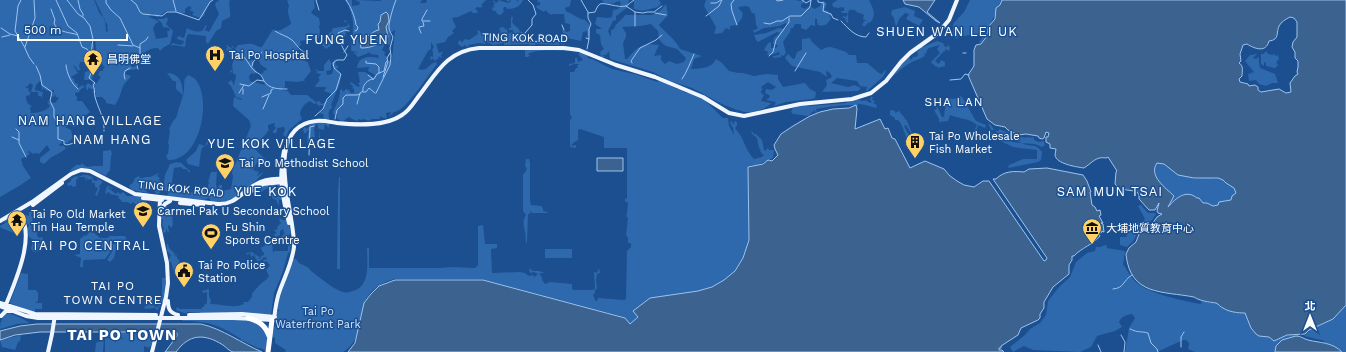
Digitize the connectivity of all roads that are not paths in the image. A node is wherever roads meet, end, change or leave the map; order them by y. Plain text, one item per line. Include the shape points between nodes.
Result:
1 (957, 0) edge
2 (283, 180) junction
3 (150, 199) junction
4 (161, 199) junction
5 (170, 201) junction
6 (160, 210) junction
7 (17, 213) junction
8 (0, 222) edge
9 (168, 301) junction
10 (3, 305) edge
11 (164, 305) junction
12 (15, 311) junction
13 (150, 315) junction
14 (178, 315) junction
15 (1, 316) dead end
16 (53, 317) junction
17 (162, 318) junction
18 (248, 318) junction
19 (273, 319) junction
20 (269, 339) junction
21 (47, 352) edge
22 (154, 352) edge
23 (269, 352) edge

1 - 2 main road, TING KOK ROAD via 948,20 938,33 910,53 886,81 868,94 852,99 806,103 742,116 729,113 703,97 655,77 579,49 564,46 477,46 461,49 444,60 410,106 395,117 376,122 316,119 298,126 289,136 284,148
2 - 4 main road, TING KOK ROAD via 270,179 258,183 225,204
2 - 5 main road, TING KOK ROAD via 258,186 235,203 224,207
2 - 19 main road via 294,249
3 - 4 main road, TING KOK ROAD
3 - 6 main road
3 - 7 main road, TING KOK ROAD via 129,195 91,175 81,173 72,176 35,204
4 - 5 main road, TING KOK ROAD
4 - 6 main road
4 - 7 main road, TING KOK ROAD via 132,193 94,173 81,170 71,174
5 - 6 main road
6 - 9 main road via 170,271
6 - 11 main road via 160,232 168,272
7 - 8 main road
7 - 10 main road via 26,226 26,236 20,265
9 - 14 main road via 171,312
9 - 17 main road
10 - 12 main road
10 - 16 main road
11 - 13 main road via 158,313
11 - 17 main road
12 - 15 main road via 6,311
12 - 16 main road via 34,318
13 - 16 main road
13 - 17 main road
14 - 17 main road
14 - 19 main road via 242,314
16 - 17 main road
16 - 21 main road
17 - 18 main road
17 - 22 main road
18 - 19 main road
18 - 20 highway via 263,325
19 - 20 highway
19 - 23 highway
20 - 23 highway

